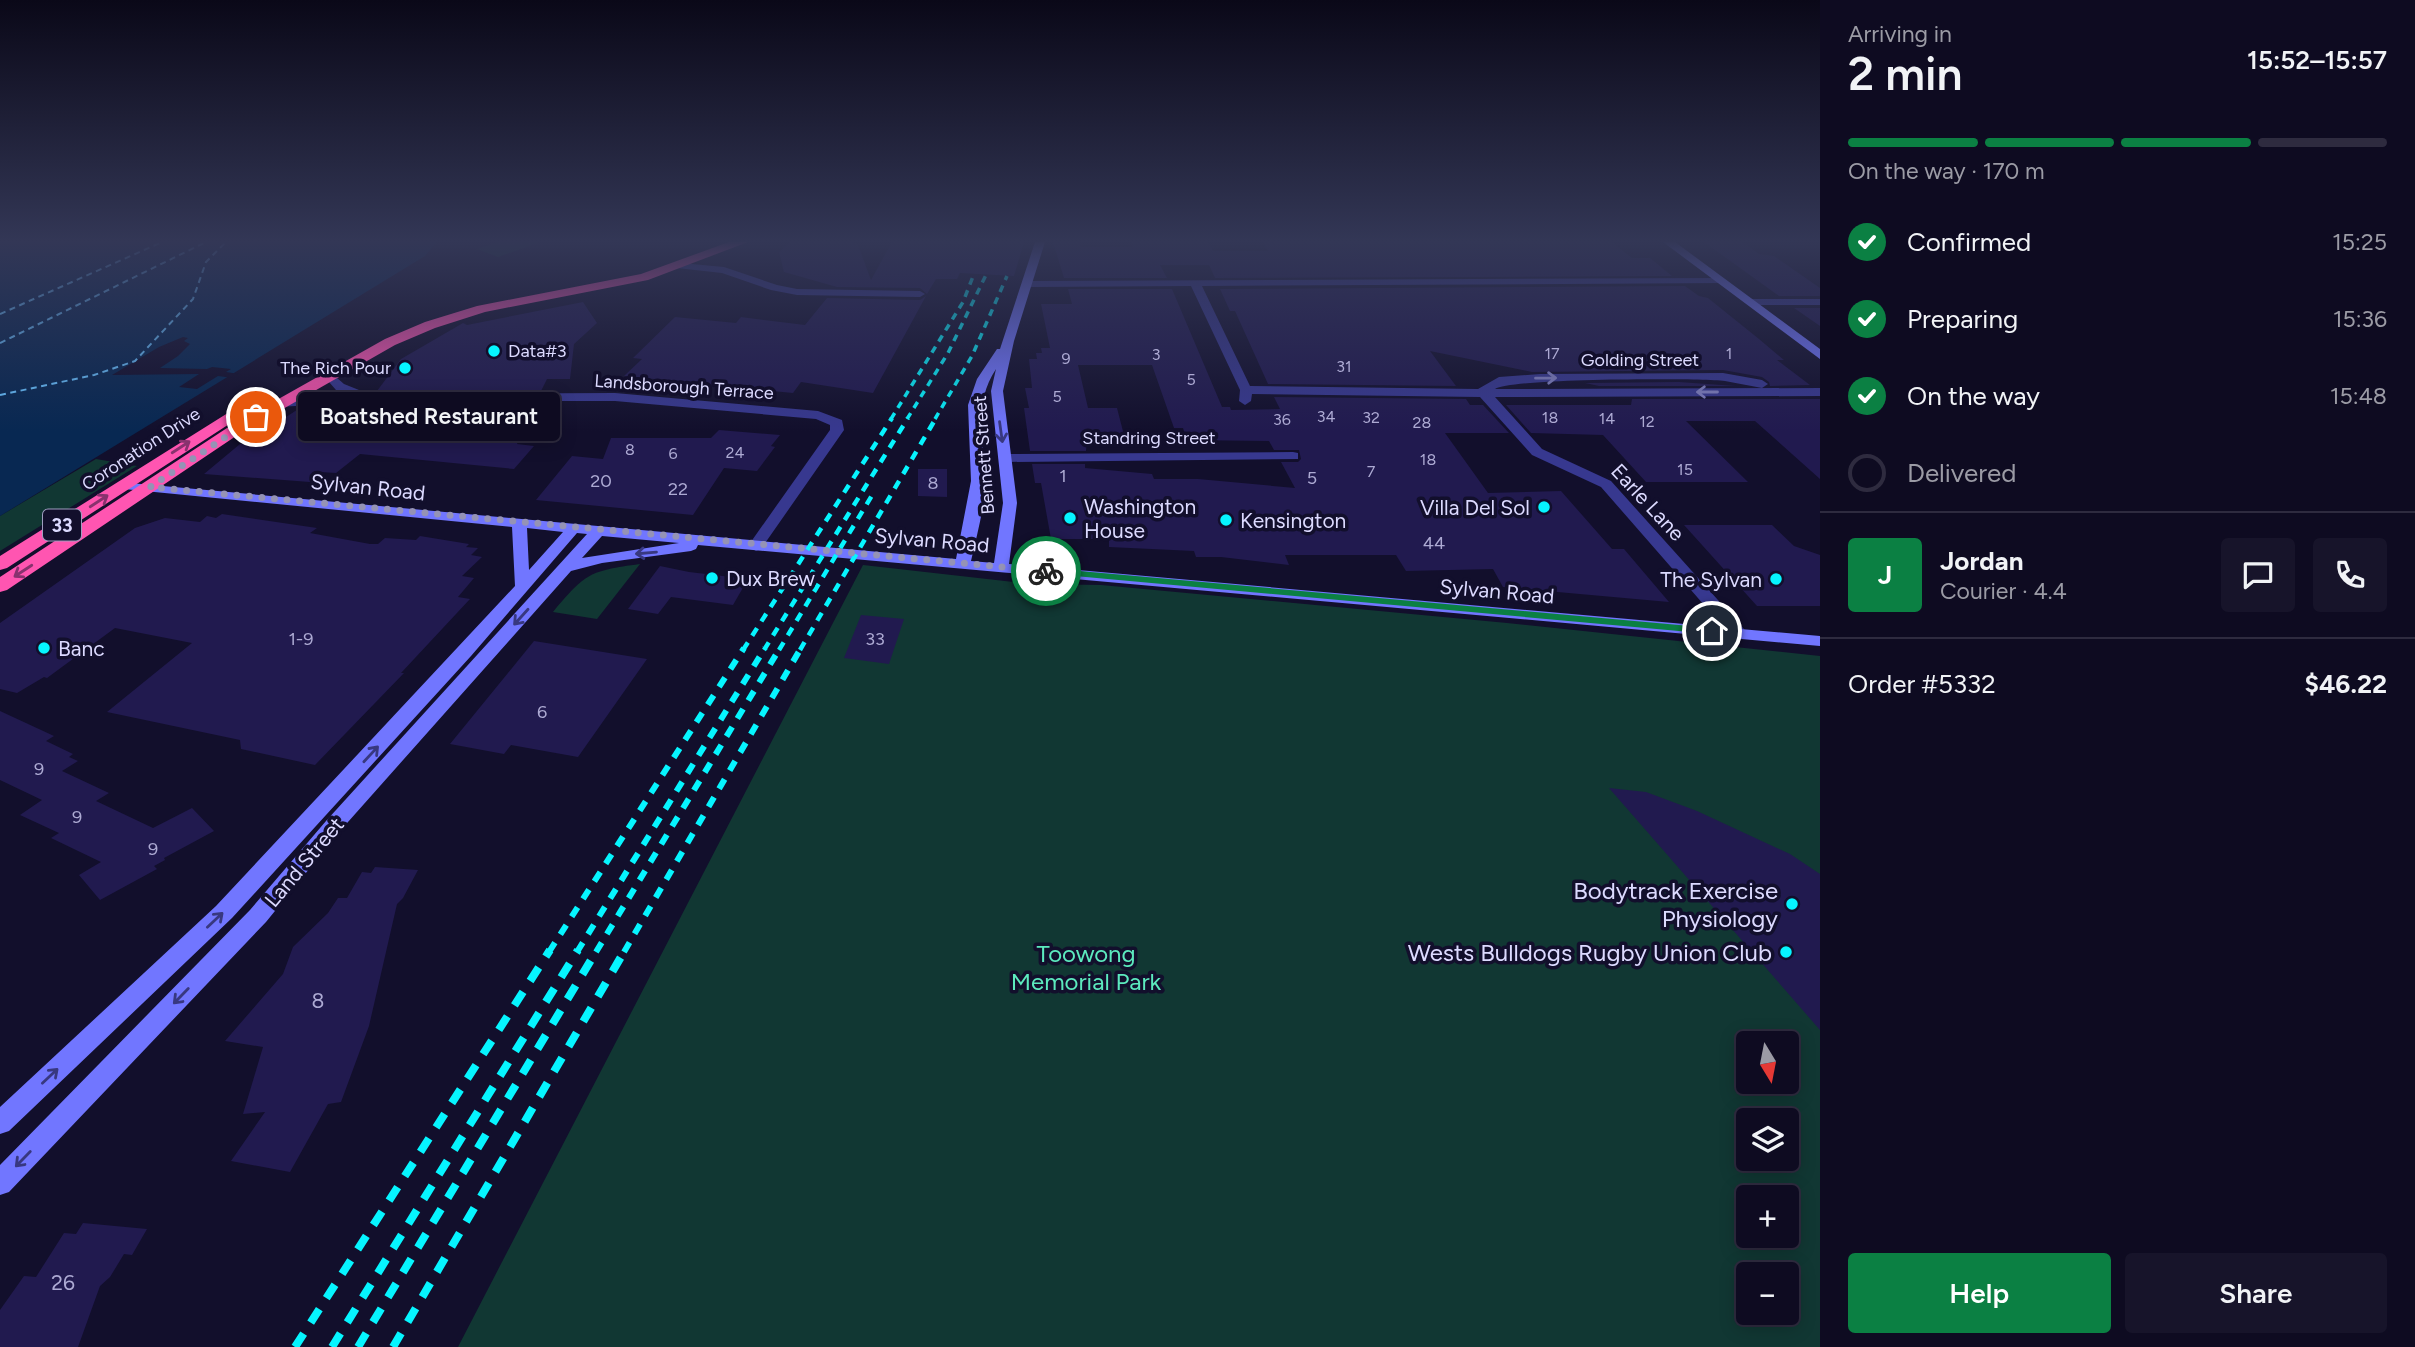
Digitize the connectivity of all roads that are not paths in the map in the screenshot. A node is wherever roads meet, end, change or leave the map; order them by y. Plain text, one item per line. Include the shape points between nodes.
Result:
1 (467, 305) edge
2 (499, 305) edge
3 (1021, 305) edge
4 (1205, 305) edge
5 (1753, 305) edge
6 (1008, 341) junction
7 (1820, 355) edge
8 (329, 375) junction
9 (1482, 392) junction
10 (1820, 392) edge
11 (376, 397) junction
12 (279, 404) junction
13 (1293, 456) dead end
14 (1005, 458) junction
15 (977, 459) junction
16 (124, 485) junction
17 (150, 487) junction
18 (518, 523) junction
19 (574, 528) junction
20 (598, 531) junction
21 (714, 542) junction
22 (756, 546) junction
23 (963, 563) junction
24 (0, 564) edge
25 (567, 567) junction
26 (1001, 567) junction
27 (0, 586) edge
28 (523, 588) junction
29 (1738, 633) junction
30 (1820, 641) edge
31 (0, 1123) edge
32 (0, 1183) edge

16 -> 1 highway, Coronation Drive / 33 via 327,361 398,327
2 - 8 highway, Coronation Drive / 33 via 390,342
3 - 6 main road, Bennett Street
4 - 9 street, Golding Street via 1245,396
5 - 7 main road
6 -> 14 main road, Bennett Street via 998,391
6 - 15 main road, Bennett Street via 983,379 974,405
8 - 11 street, Landsborough Terrace via 352,393
8 - 12 highway, Coronation Drive / 33
9 - 10 street, Golding Street
9 - 29 street, Earle Lane via 1539,454 1590,473 1606,484
11 - 12 street, Landsborough Terrace
11 - 22 street, Landsborough Terrace via 632,398 833,419 837,430
12 - 17 highway, Coronation Drive / 33
13 - 14 street, Standring Street
14 - 15 main road
14 - 26 main road, Bennett Street via 1009,517
15 - 23 main road, Bennett Street via 976,502
16 - 17 main road, Sylvan Road
24 -> 16 highway, Coronation Drive / 33
17 - 18 main road, Sylvan Road
17 -> 27 highway, Coronation Drive / 33
18 - 19 main road, Sylvan Road
18 - 28 main road
19 - 20 main road, Sylvan Road
19 - 28 main road, Land Street
20 - 21 main road, Sylvan Road
20 - 25 main road, Land Street
21 - 22 main road, Sylvan Road
21 -> 25 main road
22 - 23 main road, Sylvan Road
23 - 26 main road, Sylvan Road
25 -> 32 main road, Land Street via 258,916
26 - 29 main road, Sylvan Road
31 -> 28 main road, Land Street via 232,904
29 - 30 main road, Sylvan Road

